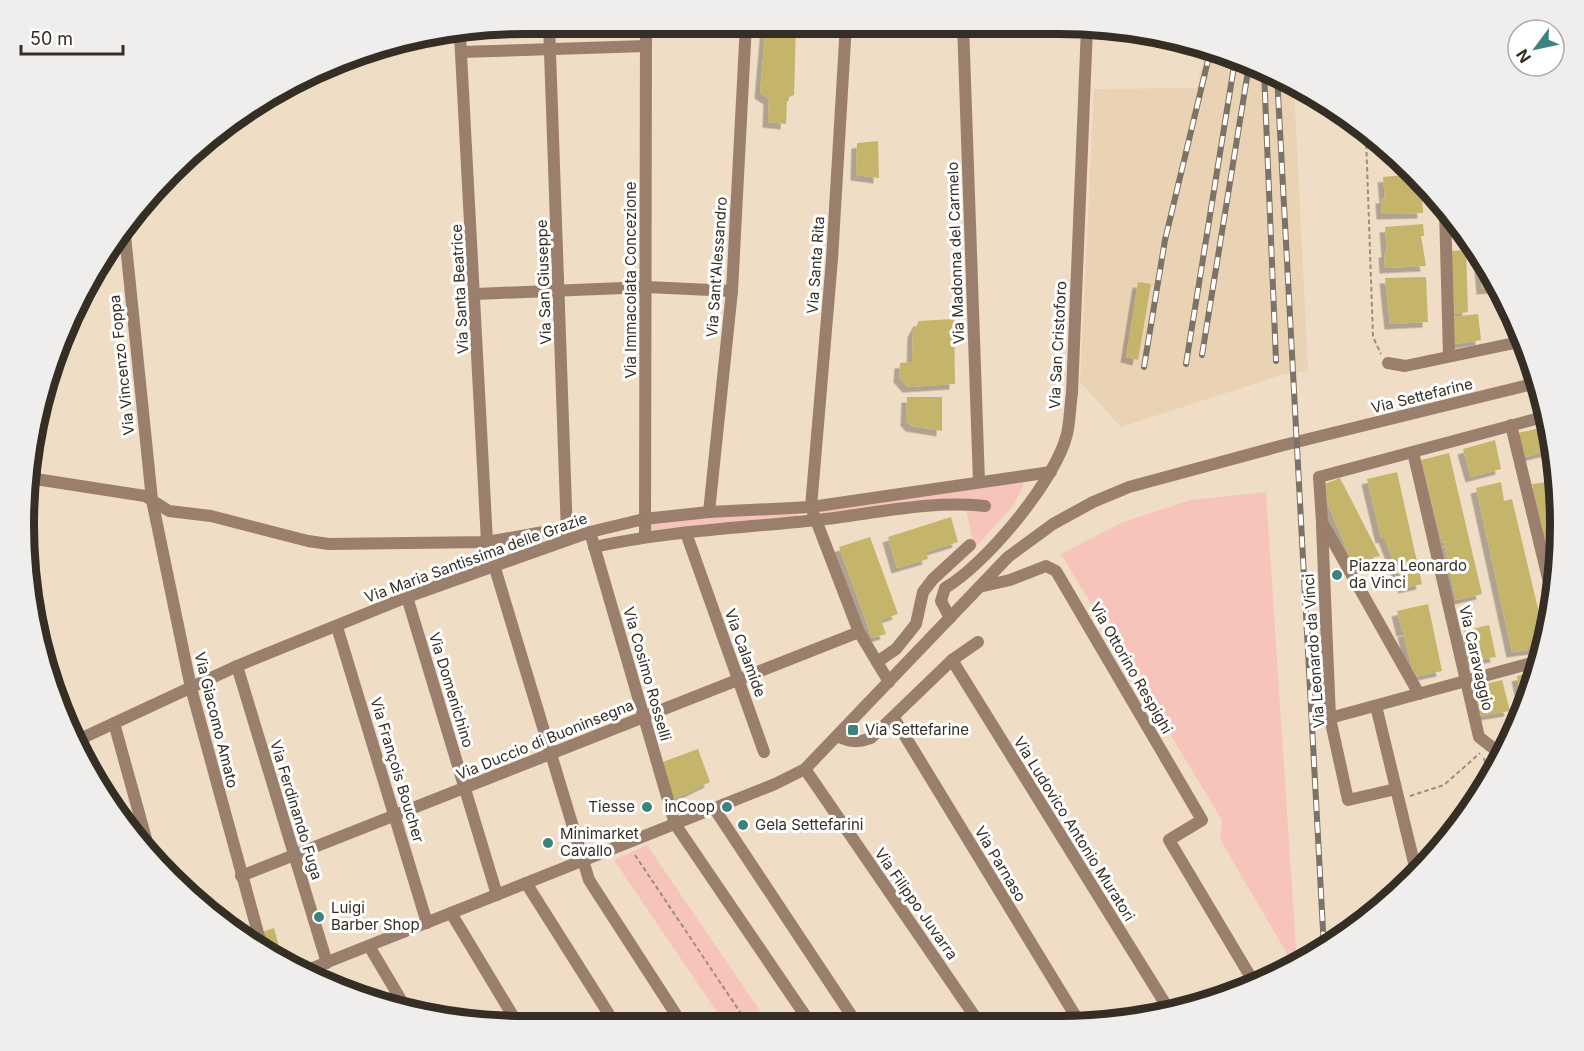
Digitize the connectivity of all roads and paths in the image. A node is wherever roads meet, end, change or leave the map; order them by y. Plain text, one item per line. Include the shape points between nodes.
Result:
1 (549, 34) edge
2 (646, 34) edge
3 (745, 34) edge
4 (845, 34) edge
5 (963, 34) edge
6 (1087, 36) edge
7 (460, 39) edge
8 (646, 46) junction
9 (550, 49) junction
10 (461, 52) junction
11 (1366, 143) edge
12 (1446, 224) edge
13 (1446, 231) junction
14 (1451, 231) edge
15 (126, 241) edge
16 (646, 287) junction
17 (560, 289) junction
18 (732, 291) junction
19 (476, 294) junction
20 (1514, 343) edge
21 (1449, 356) junction
22 (1388, 363) joint
23 (1529, 385) edge
24 (1537, 418) edge
25 (1511, 425) junction
26 (1413, 452) junction
27 (1051, 472) junction
28 (37, 479) edge
29 (979, 482) junction
30 (152, 500) junction
31 (985, 506) dead end
32 (811, 507) junction
33 (709, 512) junction
34 (644, 519) junction
35 (816, 520) junction
36 (1322, 522) junction
37 (590, 532) junction
38 (686, 533) junction
39 (567, 534) junction
40 (645, 536) junction
41 (487, 542) junction
42 (970, 545) dead end
43 (594, 547) junction
44 (494, 565) junction
45 (1547, 573) edge
46 (979, 587) junction
47 (407, 597) junction
48 (950, 618) junction
49 (337, 627) junction
50 (859, 632) junction
51 (978, 642) dead end
52 (952, 660) junction
53 (877, 662) junction
54 (1530, 663) edge
55 (237, 666) junction
56 (738, 679) junction
57 (1466, 680) junction
58 (889, 682) junction
59 (190, 688) junction
60 (1419, 694) junction
61 (1376, 706) junction
62 (643, 717) junction
63 (894, 718) junction
64 (1330, 718) junction
65 (114, 723) junction
66 (837, 736) junction
67 (83, 738) edge
68 (1495, 750) edge
69 (1482, 751) dead end
70 (764, 752) dead end
71 (550, 754) junction
72 (805, 769) junction
73 (464, 788) junction
74 (1397, 794) junction
75 (714, 808) junction
76 (395, 815) junction
77 (675, 824) junction
78 (145, 835) edge
79 (630, 842) junction
80 (294, 855) junction
81 (581, 861) junction
82 (1414, 864) edge
83 (241, 876) junction
84 (526, 883) junction
85 (496, 895) junction
86 (451, 913) junction
87 (427, 923) junction
88 (259, 938) edge
89 (369, 946) junction
90 (327, 963) junction
91 (313, 968) edge
92 (1251, 977) edge
93 (402, 1001) edge
94 (1166, 1004) edge
95 (1075, 1015) edge
96 (513, 1016) edge
97 (610, 1016) edge
98 (677, 1016) edge
99 (743, 1016) edge
100 (806, 1016) edge
101 (852, 1016) edge
102 (974, 1016) edge

1 - 9 street, Via San Giuseppe
2 - 8 street, Via Immacolata Concezione
3 - 18 street, Via Sant'Alessandro
4 - 32 street, Via Santa Rita
5 - 29 street, Via Madonna del Carmelo
6 - 27 street, Via San Cristoforo via 1072,393 1067,435
7 - 10 street, Via Santa Beatrice
8 - 9 street
8 - 16 street, Via Immacolata Concezione
9 - 10 street
9 - 17 street, Via San Giuseppe
10 - 19 street, Via Santa Beatrice
11 - 22 path via 1373,338
12 - 13 street
13 - 14 street
13 - 21 street
15 - 30 street, Via Vincenzo Foppa
16 - 17 street
16 - 18 street
16 - 34 street, Via Immacolata Concezione
17 - 19 street
17 - 39 street, Via San Giuseppe
18 - 33 street, Via Sant'Alessandro
19 - 41 street, Via Santa Beatrice
20 - 21 street
21 - 22 street via 1405,366
23 - 46 street, Via Settefarine via 1129,487 1053,524 1008,557
24 - 25 street
25 - 26 street
25 - 45 street
26 - 36 street, Via Leonardo da Vinci via 1319,477
26 - 57 street, Via Caravaggio
27 - 29 street, Via Maria Santissima delle Grazie
27 - 48 street, Via San Cristoforo via 1019,518 960,579 945,588 941,602
28 - 30 street, Via Maria Santissima delle Grazie
29 - 32 street, Via Maria Santissima delle Grazie
30 - 41 street, Via Maria Santissima delle Grazie via 169,511 211,516 318,543
30 - 59 street, Via Giacomo Amato
31 - 35 street, Via Maria Santissima delle Grazie via 956,503
32 - 33 street, Via Maria Santissima delle Grazie
32 - 35 street
33 - 34 street, Via Maria Santissima delle Grazie
34 - 37 street, Via Maria Santissima delle Grazie
34 - 40 street, Via Immacolata Concezione
35 - 38 street, Via Maria Santissima delle Grazie
35 - 50 street
36 - 60 street
36 - 64 street, Via Leonardo da Vinci
37 - 39 street, Via Maria Santissima delle Grazie
37 - 43 street, Via Cosimo Rosselli
38 - 40 street, Via Maria Santissima delle Grazie
38 - 56 street, Via Calamide
39 - 41 street, Via Maria Santissima delle Grazie
39 - 44 street, Via Maria Santissima delle Grazie
40 - 43 street, Via Maria Santissima delle Grazie
42 - 53 street via 933,579 923,592 916,624 896,649
43 - 62 street, Via Cosimo Rosselli
44 - 47 street, Via Maria Santissima delle Grazie
44 - 71 street
46 - 48 street
46 - 92 street, Via Ottorino Respighi via 1046,566 1056,571 1202,820 1169,840
47 - 49 street, Via Maria Santissima delle Grazie
47 - 73 street, Via Domenichino
48 - 58 street
49 - 55 street, Via Maria Santissima delle Grazie
49 - 76 street, Via François Boucher
50 - 53 street
50 - 56 street, Via Duccio di Buoninsegna
51 - 52 street
52 - 63 street
52 - 94 street, Via Ludovico Antonio Muratori
53 - 58 street
54 - 57 street
55 - 59 street, Via Maria Santissima delle Grazie
55 - 80 street, Via Ferdinando Fuga
56 - 62 street, Via Duccio di Buoninsegna
56 - 70 street, Via Calamide
57 - 60 street
57 - 68 street, Via Caravaggio via 1479,737
58 - 66 street
59 - 65 street, Via Maria Santissima delle Grazie
59 - 83 street, Via Giacomo Amato
60 - 61 street
61 - 64 street
61 - 74 street
62 - 71 street, Via Duccio di Buoninsegna
62 - 77 street, Via Cosimo Rosselli
63 - 66 street via 871,738 860,742
63 - 95 street, Via Parnaso
64 - 74 street, Via Leonardo da Vinci via 1348,800
65 - 67 street, Via Maria Santissima delle Grazie
65 - 78 street
66 - 72 street
69 - 74 path via 1444,785
71 - 73 street, Via Duccio di Buoninsegna
71 - 81 street
72 - 75 street
72 - 102 street, Via Filippo Juvarra
73 - 76 street, Via Duccio di Buoninsegna
73 - 85 street, Via Domenichino
74 - 82 street
75 - 77 street
75 - 101 street
76 - 80 street, Via Duccio di Buoninsegna
76 - 87 street, Via François Boucher
77 - 79 street
77 - 100 street, Via Cosimo Rosselli
79 - 81 street
79 - 99 path
80 - 83 street, Via Duccio di Buoninsegna
80 - 90 street, Via Ferdinando Fuga
81 - 84 street
81 - 98 street via 589,880
83 - 88 street, Via Giacomo Amato
84 - 85 street
84 - 97 street
85 - 86 street
86 - 87 street
86 - 96 street
87 - 89 street
89 - 90 street
89 - 93 street
90 - 91 street

